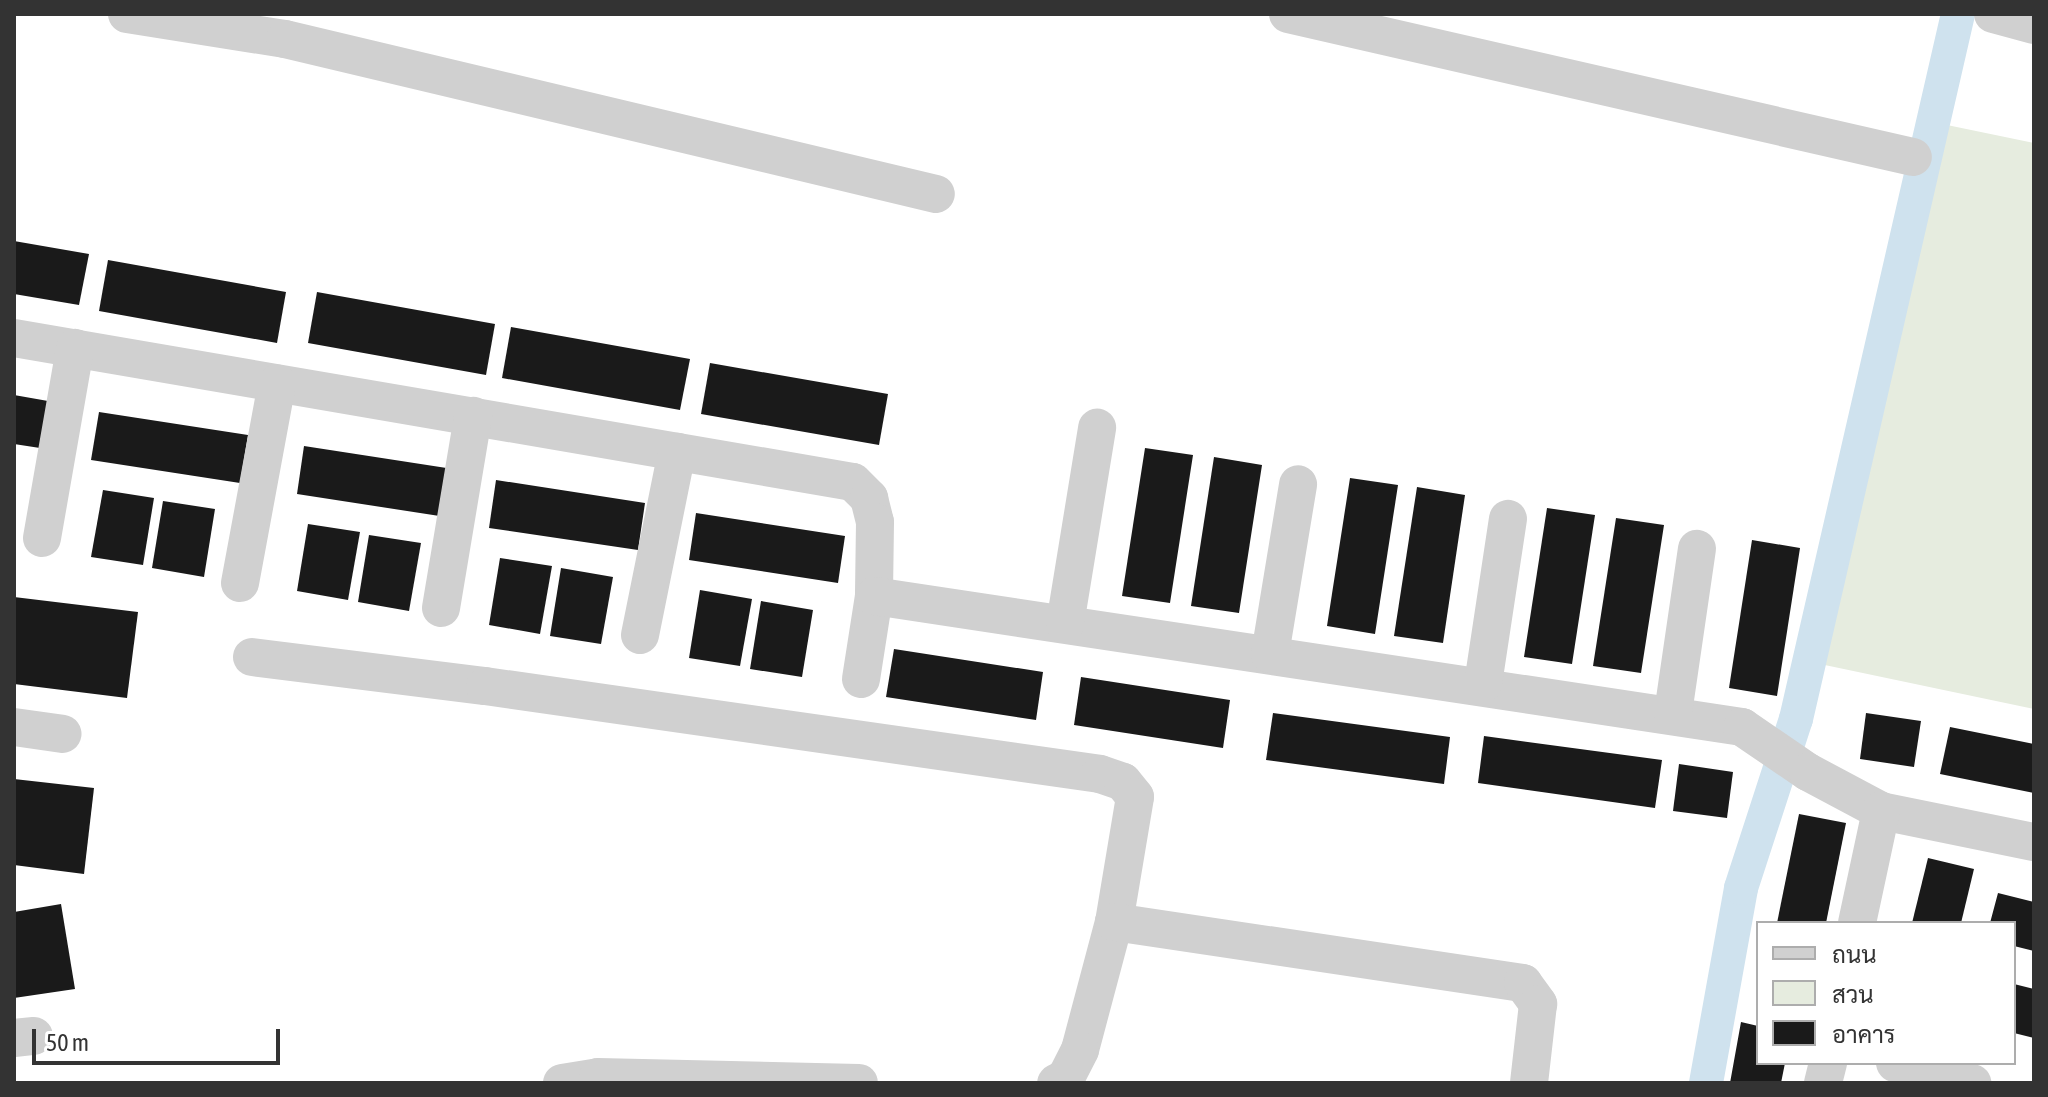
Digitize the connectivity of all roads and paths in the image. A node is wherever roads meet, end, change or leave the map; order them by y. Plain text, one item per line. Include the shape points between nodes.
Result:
1 (127, 14) edge
2 (1288, 14) edge
3 (1913, 157) dead end
4 (936, 194) dead end
5 (14, 338) edge
6 (75, 348) junction
7 (277, 383) junction
8 (473, 416) junction
9 (1097, 428) dead end
10 (677, 452) junction
11 (1298, 484) dead end
12 (1508, 519) dead end
13 (42, 538) dead end
14 (1697, 549) dead end
15 (240, 583) dead end
16 (874, 596) junction
17 (441, 608) dead end
18 (1065, 624) junction
19 (640, 635) dead end
20 (1270, 654) junction
21 (252, 657) dead end
22 (861, 679) dead end
23 (1483, 684) junction
24 (1673, 713) junction
25 (14, 727) edge
26 (63, 734) dead end
27 (1881, 811) junction
28 (2034, 842) edge
29 (1857, 921) edge
30 (1114, 922) junction
31 (1903, 1065) edge
32 (562, 1083) edge
33 (859, 1083) edge
34 (1056, 1083) edge
35 (1529, 1083) edge
36 (1972, 1083) edge

1 - 4 street via 285,39
2 - 3 street
5 - 6 street
6 - 7 street
6 - 13 street
7 - 8 street
7 - 15 street
8 - 10 street
8 - 17 street
9 - 18 street
10 - 16 street via 853,482 869,498 875,522
10 - 19 street
11 - 20 street
12 - 23 street
14 - 24 street
16 - 18 street
16 - 22 street
18 - 20 street
20 - 23 street
21 - 30 street via 1100,774 1123,782 1135,797
23 - 24 street
24 - 27 street via 1742,727 1808,772
25 - 26 street
27 - 28 street
27 - 29 street
30 - 34 street via 1080,1050 1066,1078
30 - 35 street via 1523,983 1538,1004
31 - 36 street
32 - 33 street via 598,1077

